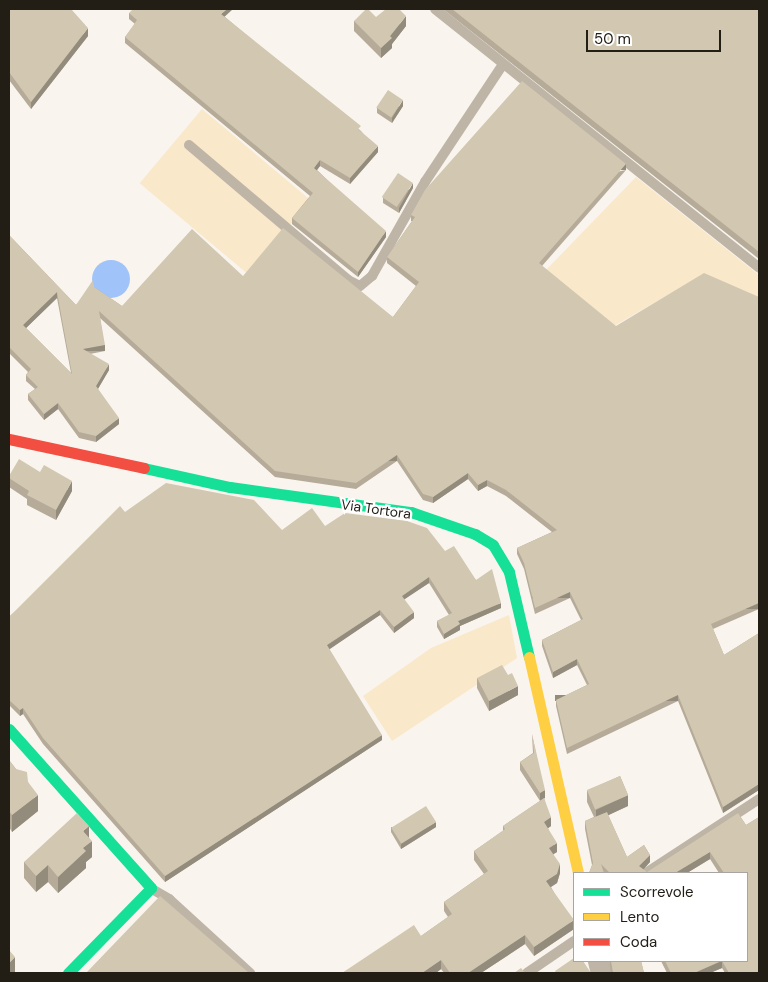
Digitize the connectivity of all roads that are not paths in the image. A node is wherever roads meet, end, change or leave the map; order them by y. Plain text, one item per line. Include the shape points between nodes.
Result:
1 (435, 9) edge
2 (503, 64) junction
3 (189, 145) dead end
4 (759, 268) edge
5 (9, 439) edge
6 (9, 729) edge
7 (759, 800) edge
8 (578, 872) edge
9 (648, 872) edge
10 (151, 888) junction
11 (573, 942) edge
12 (68, 973) edge
13 (250, 973) edge
14 (527, 973) edge

1 - 2 lane
2 - 3 lane via 425,182 372,276 360,286 348,280
2 - 4 lane
5 - 8 street, Via Tortora via 230,486 411,512 475,534 493,546 509,572
6 - 10 street
7 - 9 lane
10 - 12 street
10 - 13 lane via 170,899
11 - 14 lane

